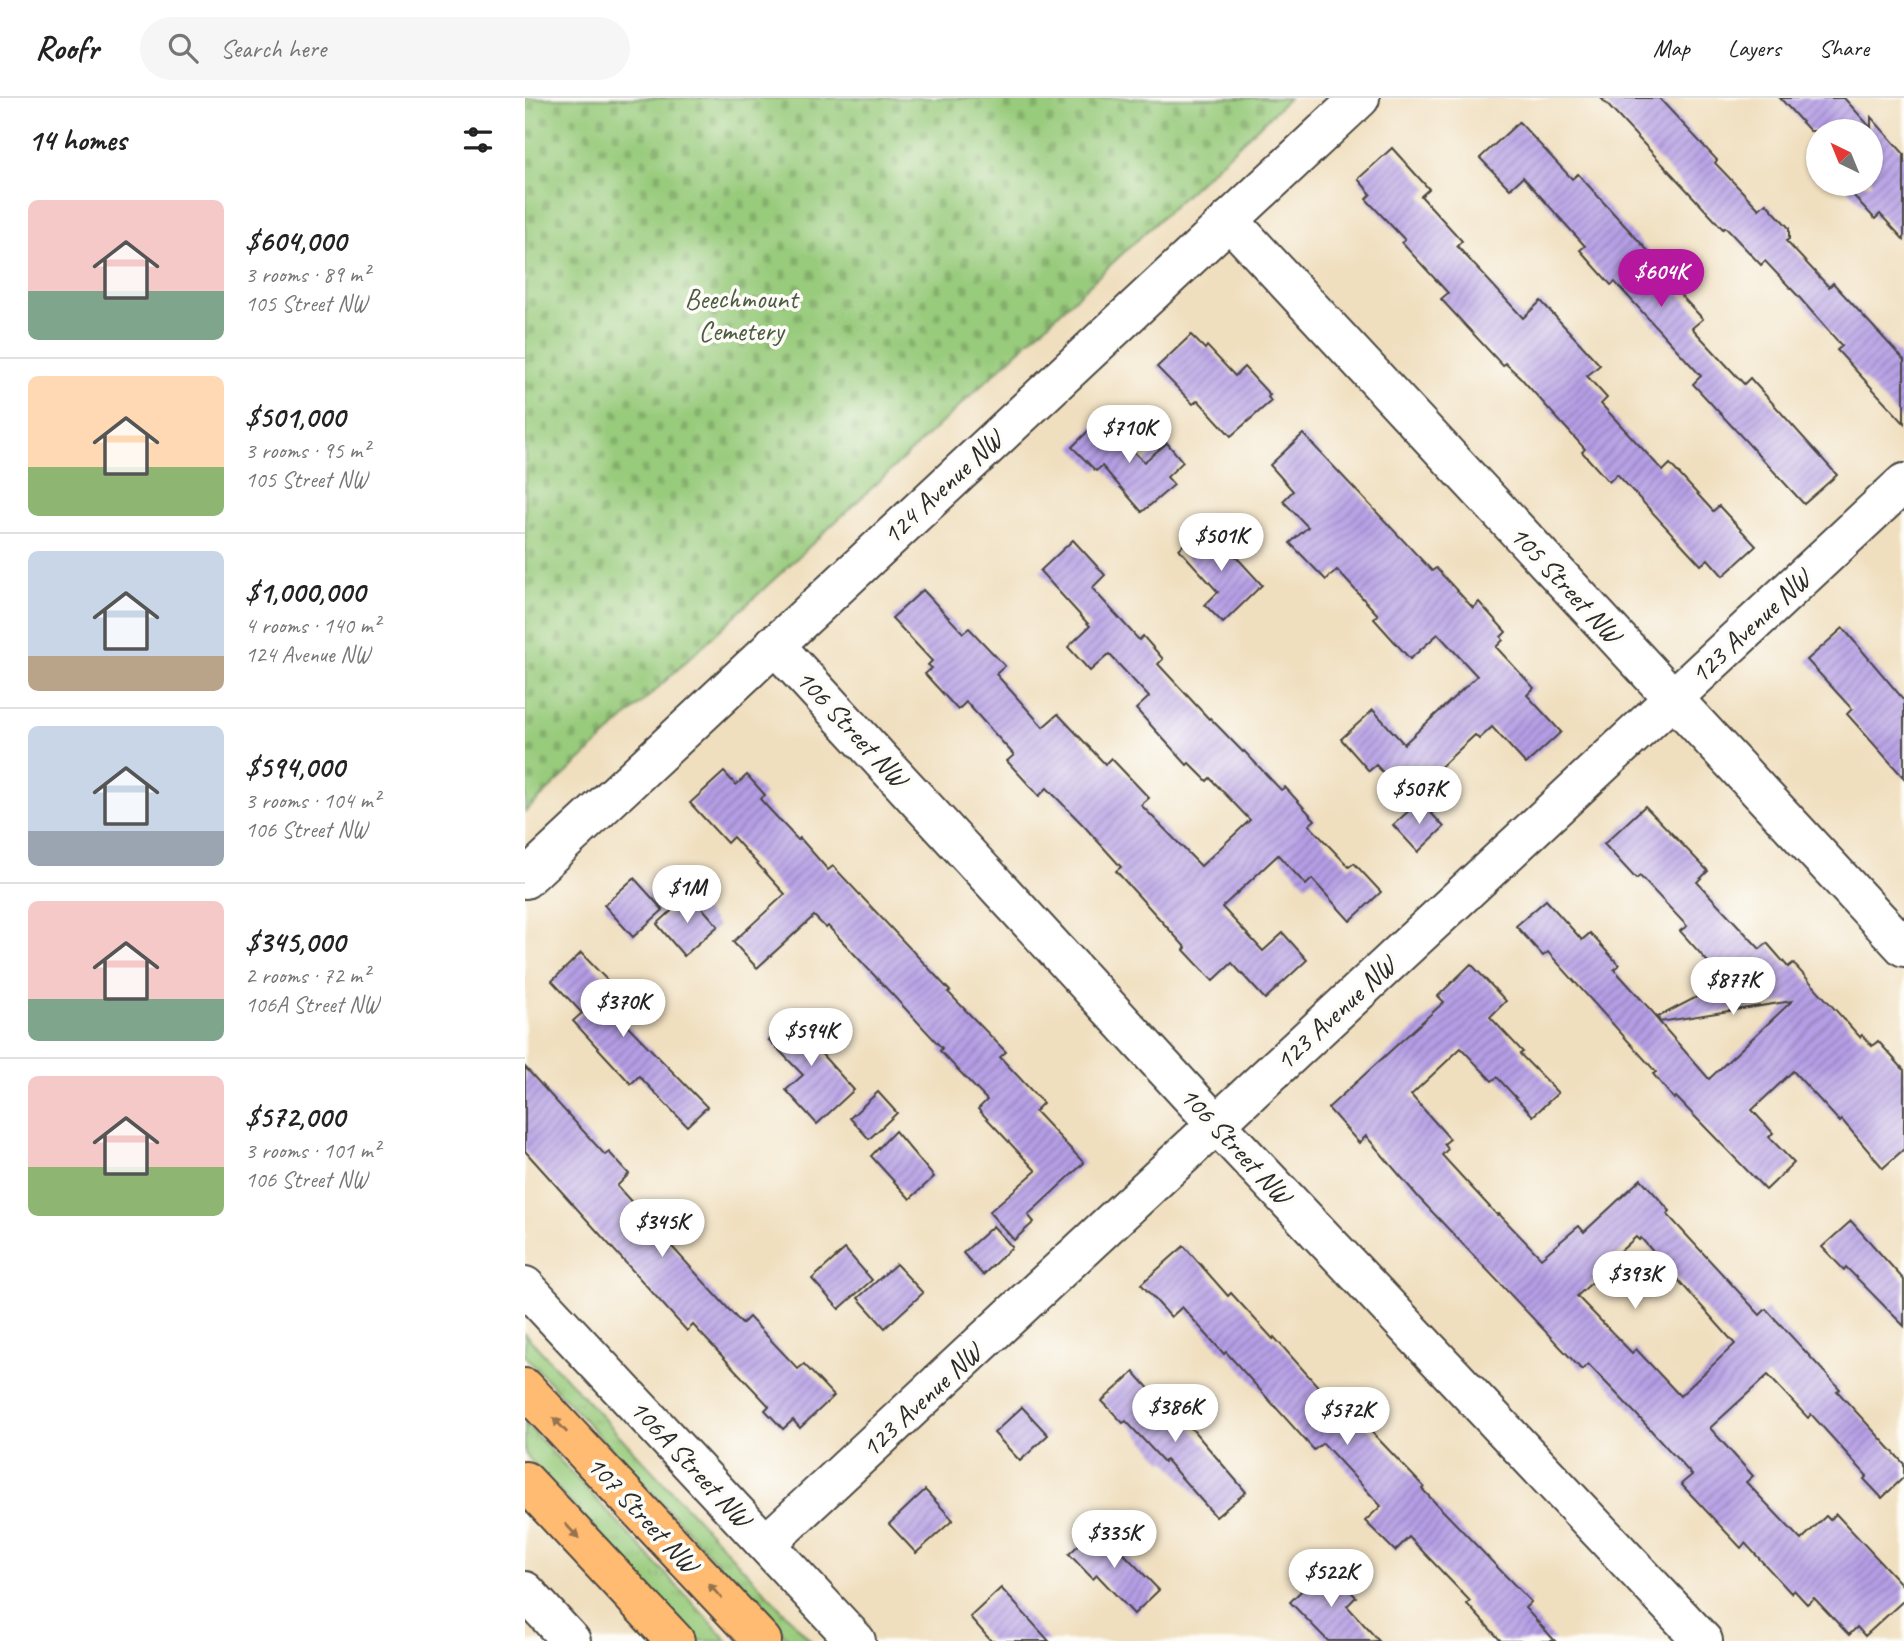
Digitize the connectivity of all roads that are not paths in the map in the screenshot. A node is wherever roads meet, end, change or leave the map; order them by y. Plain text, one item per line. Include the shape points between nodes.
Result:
1 (1360, 98) edge
2 (1229, 220) junction
3 (1904, 483) edge
4 (774, 644) junction
5 (1673, 698) junction
6 (525, 878) edge
7 (1904, 947) edge
8 (1216, 1124) junction
9 (525, 1286) edge
10 (525, 1388) edge
11 (525, 1481) edge
12 (767, 1543) junction
13 (525, 1591) edge
14 (571, 1641) edge
15 (675, 1641) edge
16 (762, 1641) edge
17 (856, 1641) edge
18 (1703, 1641) edge

1 - 2 street, 124 Avenue NW
2 - 4 street, 124 Avenue NW
2 - 5 street, 105 Street NW
3 - 5 street, 123 Avenue NW
4 - 6 street, 124 Avenue NW
4 - 8 street, 106 Street NW
5 - 7 street, 105 Street NW
5 - 8 street, 123 Avenue NW
8 - 12 street, 123 Avenue NW
8 - 18 street, 106 Street NW
9 - 12 street, 106A Street NW
16 -> 10 main road, 107 Street NW
11 -> 15 main road
12 - 17 street, 106A Street NW
13 - 14 street

